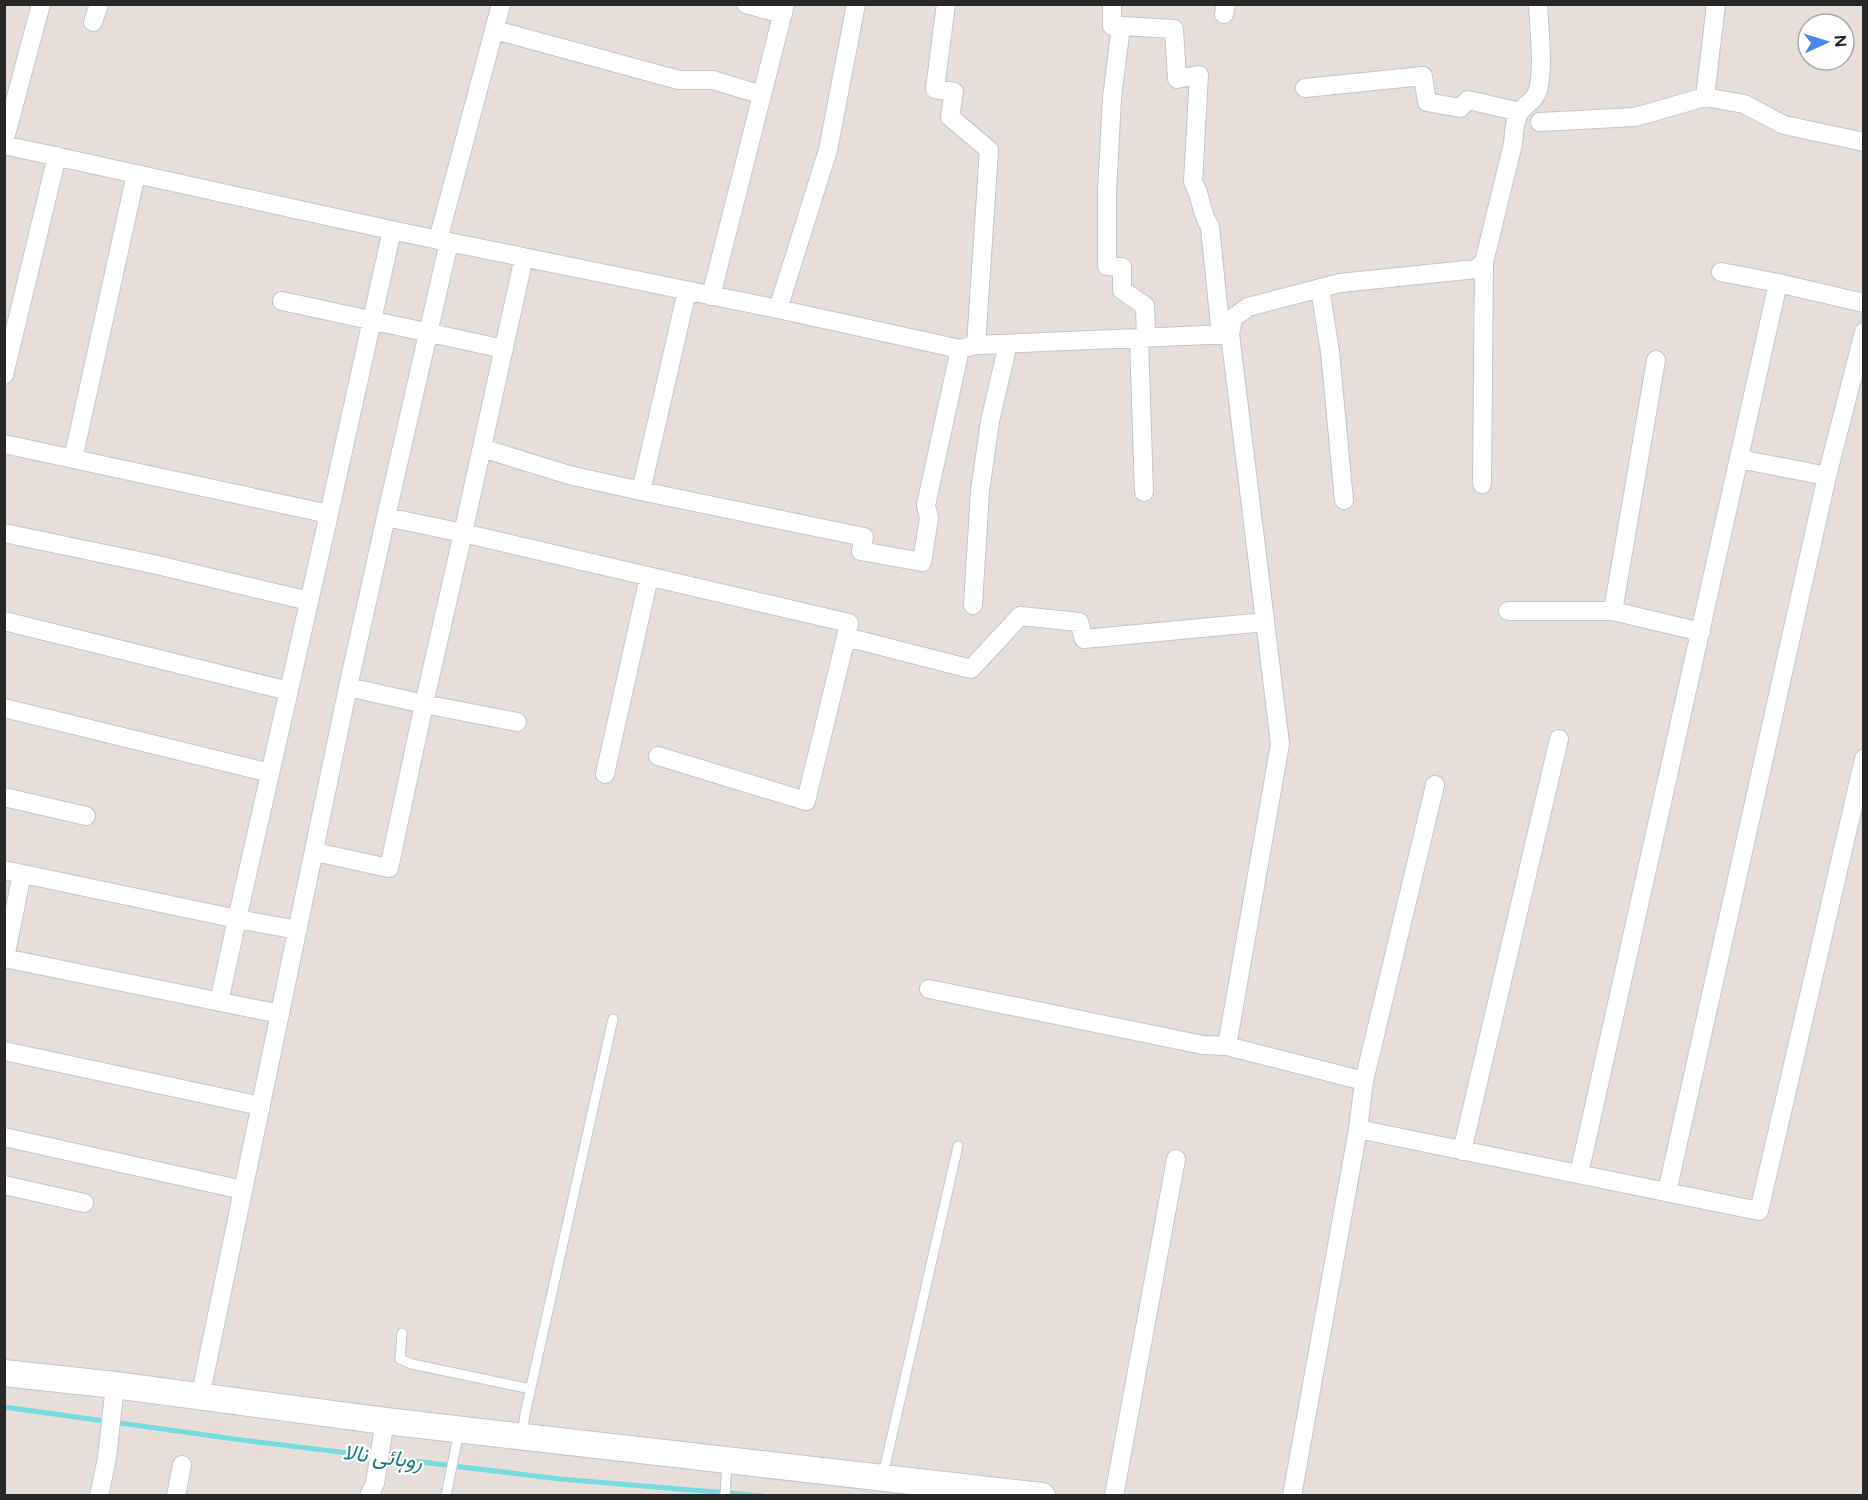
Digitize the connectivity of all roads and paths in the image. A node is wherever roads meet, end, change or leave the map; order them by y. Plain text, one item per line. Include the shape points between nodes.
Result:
1 (41, 4) edge
2 (99, 4) edge
3 (501, 4) edge
4 (746, 4) edge
5 (856, 4) edge
6 (946, 4) edge
7 (1112, 4) edge
8 (1538, 4) edge
9 (1716, 4) edge
10 (784, 9) edge
11 (93, 22) dead end
12 (1121, 26) junction
13 (495, 30) junction
14 (1305, 88) dead end
15 (762, 95) junction
16 (1705, 97) junction
17 (1520, 112) junction
18 (1540, 122) dead end
19 (1863, 142) edge
20 (4, 143) edge
21 (57, 156) junction
22 (136, 174) junction
23 (392, 230) junction
24 (443, 241) junction
25 (524, 257) junction
26 (1484, 262) junction
27 (1721, 272) dead end
28 (1778, 283) junction
29 (1320, 288) junction
30 (687, 291) junction
31 (711, 296) junction
32 (282, 301) dead end
33 (1863, 303) edge
34 (778, 309) junction
35 (372, 320) junction
36 (428, 332) junction
37 (1863, 332) edge
38 (1225, 335) junction
39 (1142, 338) junction
40 (1008, 344) junction
41 (968, 347) junction
42 (504, 349) junction
43 (1656, 360) dead end
44 (4, 375) edge
45 (1855, 401) edge
46 (4, 444) edge
47 (482, 447) junction
48 (73, 459) junction
49 (1739, 459) junction
50 (1827, 476) junction
51 (1482, 484) dead end
52 (641, 491) junction
53 (1144, 492) dead end
54 (1344, 500) dead end
55 (329, 514) junction
56 (386, 517) junction
57 (4, 533) edge
58 (463, 533) junction
59 (649, 577) junction
60 (309, 601) junction
61 (973, 605) dead end
62 (1613, 610) junction
63 (1508, 611) dead end
64 (4, 621) edge
65 (1265, 622) junction
66 (1701, 632) junction
67 (846, 637) junction
68 (348, 687) junction
69 (289, 691) junction
70 (424, 704) junction
71 (4, 708) edge
72 (517, 722) dead end
73 (1558, 739) dead end
74 (658, 756) dead end
75 (1863, 759) edge
76 (270, 773) junction
77 (605, 774) dead end
78 (1435, 785) dead end
79 (4, 797) edge
80 (86, 816) dead end
81 (315, 852) junction
82 (13, 872) edge
83 (237, 919) junction
84 (298, 930) junction
85 (5, 958) edge
86 (928, 989) dead end
87 (219, 1002) junction
88 (280, 1014) junction
89 (613, 1019) dead end
90 (1227, 1046) junction
91 (4, 1051) edge
92 (1364, 1081) junction
93 (261, 1106) junction
94 (1358, 1129) junction
95 (4, 1137) edge
96 (958, 1146) dead end
97 (1462, 1151) junction
98 (1176, 1159) dead end
99 (1579, 1174) junction
100 (4, 1185) edge
101 (243, 1190) junction
102 (1667, 1192) junction
103 (84, 1203) dead end
104 (402, 1333) dead end
105 (4, 1372) edge
106 (531, 1389) junction
107 (114, 1391) junction
108 (200, 1397) junction
109 (385, 1430) junction
110 (458, 1433) junction
111 (522, 1436) junction
112 (727, 1464) junction
113 (182, 1465) dead end
114 (883, 1477) junction
115 (372, 1489) edge
116 (99, 1496) edge
117 (176, 1496) edge
118 (446, 1496) edge
119 (725, 1496) edge
120 (1042, 1496) edge
121 (1114, 1496) edge
122 (1292, 1496) edge

1 - 20 street
2 - 11 street
3 - 13 street
4 - 10 street
5 - 34 street via 828,150
6 - 41 street via 935,89 954,92 950,117 989,150
7 - 12 street via 1112,26
8 - 17 street via 1538,90
9 - 16 street
10 - 15 street
12 - 38 street via 1174,29 1177,79 1200,75 1193,182 1199,191 1202,215 1210,227
12 - 39 street via 1112,98 1107,266 1122,267 1122,290 1144,306
13 - 15 street via 678,80 712,80
13 - 24 street
14 - 17 street via 1423,76 1427,102 1460,108 1468,100
15 - 31 street
16 - 18 street via 1635,117
16 - 19 street via 1744,104 1784,125
17 - 26 street
20 - 21 street
21 - 22 street
21 - 44 street
22 - 23 street
22 - 48 street
23 - 24 street
23 - 35 street
24 - 25 street
24 - 36 street
25 - 30 street
25 - 42 street
26 - 29 street via 1476,269
26 - 51 street
27 - 28 street
28 - 33 street
28 - 49 street
29 - 38 street via 1248,307 1233,318
29 - 54 street
30 - 31 street
30 - 52 street
31 - 34 street
32 - 35 street
34 - 41 street
35 - 36 street
35 - 55 street
36 - 42 street
36 - 56 street
37 - 45 street
38 - 39 street
38 - 65 street
39 - 40 street
39 - 53 street
40 - 41 street
40 - 61 street via 990,421 980,491
41 - 52 street via 926,505 929,518 922,562 861,551 864,537
42 - 47 street
43 - 62 street
45 - 50 street
46 - 48 street
47 - 52 street via 569,475
47 - 58 street
48 - 55 street
49 - 50 street
49 - 66 street
50 - 102 street
55 - 60 street
56 - 58 street
56 - 68 street
57 - 60 street
58 - 59 street
58 - 70 street
59 - 67 street via 849,623
59 - 77 street
60 - 69 street
62 - 63 street
62 - 66 street
64 - 69 street
65 - 67 street via 1084,639 1078,622 1020,616 971,669
65 - 90 street via 1280,744
66 - 99 street
67 - 74 street via 806,801
68 - 70 street
68 - 81 street
69 - 76 street
70 - 72 street
70 - 81 street via 389,868
71 - 76 street
73 - 97 street
75 - 102 street via 1760,1211
76 - 83 street
78 - 92 street
79 - 80 street
81 - 84 street
82 - 83 street
82 - 85 street
83 - 84 street
83 - 87 street
84 - 88 street
85 - 87 street
86 - 90 street via 1203,1045
87 - 88 street
88 - 93 street
89 - 106 lane
90 - 92 street
91 - 93 street
92 - 94 street
93 - 101 street
94 - 97 street
94 - 122 street
95 - 101 street
96 - 114 lane
97 - 99 street
98 - 121 street
99 - 102 street
100 - 103 street
101 - 108 street
104 - 106 lane via 400,1359
105 - 107 street
106 - 111 lane
107 - 108 street
107 - 116 street
108 - 109 street
109 - 110 street
109 - 115 street
110 - 111 street
110 - 118 lane
111 - 112 street
112 - 114 street
112 - 119 lane
113 - 117 street
114 - 120 street

